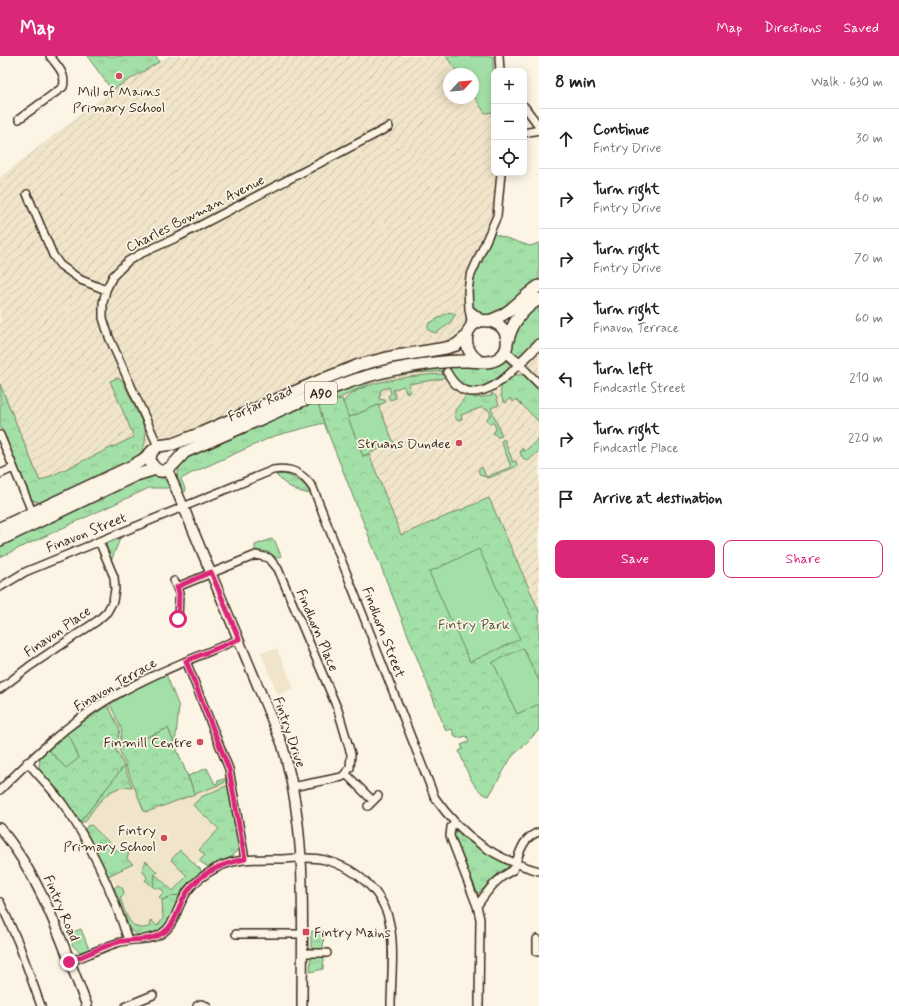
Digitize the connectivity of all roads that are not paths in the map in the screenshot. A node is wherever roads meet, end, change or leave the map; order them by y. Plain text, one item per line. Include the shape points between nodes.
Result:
1 (50, 56) edge
2 (500, 56) edge
3 (500, 68) edge
4 (527, 110) edge
5 (18, 119) dead end
6 (539, 126) edge
7 (390, 127) dead end
8 (539, 130) edge
9 (527, 132) edge
10 (501, 176) edge
11 (27, 194) dead end
12 (539, 286) edge
13 (106, 290) junction
14 (539, 299) edge
15 (470, 309) junction
16 (486, 321) junction
17 (468, 333) junction
18 (539, 344) edge
19 (506, 346) junction
20 (481, 362) junction
21 (519, 364) junction
22 (447, 372) dead end
23 (539, 384) edge
24 (0, 435) edge
25 (158, 447) junction
26 (171, 467) junction
27 (14, 468) junction
28 (156, 468) junction
29 (0, 474) edge
30 (183, 506) junction
31 (33, 514) junction
32 (0, 528) edge
33 (0, 540) edge
34 (99, 541) junction
35 (211, 572) junction
36 (0, 587) edge
37 (178, 619) dead end
38 (239, 639) junction
39 (186, 661) junction
40 (0, 689) edge
41 (27, 762) junction
42 (346, 774) junction
43 (292, 787) junction
44 (0, 790) edge
45 (373, 801) dead end
46 (455, 823) junction
47 (0, 828) edge
48 (539, 832) edge
49 (245, 859) junction
50 (302, 859) junction
51 (516, 865) junction
52 (539, 871) edge
53 (0, 902) edge
54 (477, 906) junction
55 (236, 934) dead end
56 (303, 934) junction
57 (128, 940) junction
58 (303, 953) junction
59 (327, 953) dead end
60 (69, 962) junction
61 (153, 995) dead end
62 (41, 1006) edge
63 (87, 1006) edge
64 (126, 1006) edge
65 (197, 1006) edge
66 (207, 1006) edge
67 (302, 1006) edge
68 (391, 1006) edge
69 (479, 1006) edge

1 - 5 street via 64,75 63,87
2 - 3 street
4 - 6 street
7 - 13 street, Charles Bowman Avenue via 178,237 140,254 120,268
8 - 9 street
10 - 15 street via 497,216 470,277
11 - 13 street via 53,255 60,265 81,280
12 - 16 highway, A90 via 502,315
13 - 25 street, Charles Bowman Avenue via 103,318 109,337
14 - 19 highway via 511,327
15 - 16 street
15 - 17 street
16 - 17 highway, A90 via 475,324
16 - 19 highway via 493,322 503,329
17 - 20 highway via 466,345 469,352
17 - 25 highway, Forfar Road / A90 via 460,342 446,348 359,365 199,434
18 - 21 street
19 - 20 highway, A90 via 494,361
19 - 21 street
20 - 26 highway, Forfar Road / A90 via 463,361 411,366 358,378 185,452
21 - 22 street via 495,386 483,391 465,390 451,380
21 - 23 street
24 - 27 street
25 - 26 highway via 171,447 175,453
25 - 28 highway via 150,460
25 - 31 highway, Forfar Road / A90 via 132,466
26 - 28 highway via 161,470
26 - 30 street, Fintry Drive
27 - 29 street
27 - 31 street
28 - 33 highway via 136,475
30 - 34 street, Finavon Street
30 - 35 street, Fintry Drive
30 - 46 street, Findhorn Street via 273,470 291,470 308,480 435,798
31 - 32 highway, Forfar Road / A90
34 - 36 street, Finavon Street via 25,572
34 - 40 street, Finavon Place via 114,577 113,601 107,612
35 - 37 street via 175,584 179,593
35 - 38 street, Fintry Drive
35 - 42 street, Findhorn Place via 256,555 263,555 274,562 338,710 351,754 350,768
38 - 39 street, Finavon Terrace
38 - 43 street, Fintry Drive via 282,744
39 - 41 street, Finavon Terrace via 106,700
39 - 49 street via 229,769
41 - 44 street, Finavon Terrace
41 - 57 street via 64,806 95,856
42 - 43 street via 338,779
42 - 45 street
43 - 50 street, Fintry Drive
46 - 51 street, Findhorn Street via 485,848
46 - 54 street via 450,827 450,836
47 - 60 street, Fintry Road via 25,860 40,888
48 - 51 street via 524,841
49 - 50 street
49 - 57 street via 218,866 198,880 183,899 170,926 163,933 148,939
50 - 56 street, Fintry Drive
50 - 68 street via 324,860 345,866 362,877 381,901 387,912 391,936
51 - 52 street, Findhorn Street
51 - 54 street via 513,870 490,886
53 - 62 street via 18,942
54 - 69 street via 481,935
55 - 56 street
56 - 58 street, Fintry Drive
57 - 60 street
58 - 59 street
58 - 67 street, Fintry Drive
60 - 63 street, Fintry Road
61 - 64 street
65 - 66 street

